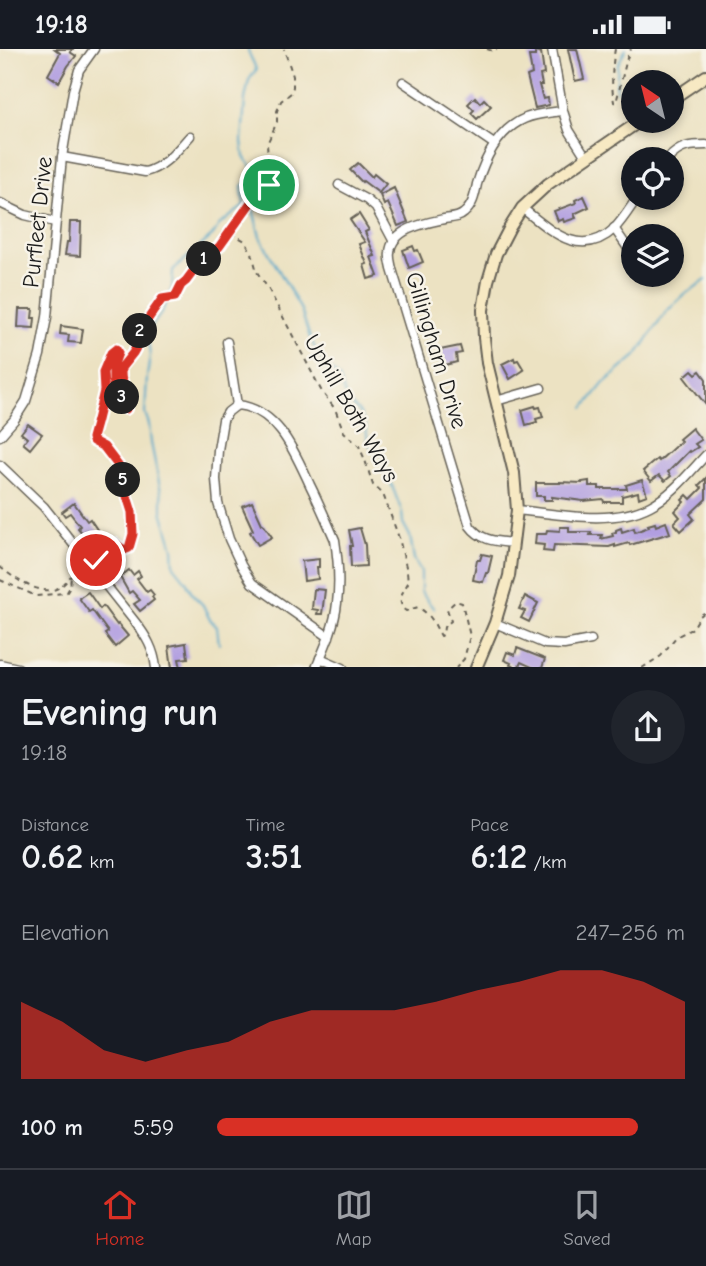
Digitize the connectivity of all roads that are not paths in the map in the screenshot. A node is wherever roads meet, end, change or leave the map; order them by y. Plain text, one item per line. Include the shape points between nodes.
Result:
1 (94, 49) edge
2 (552, 49) edge
3 (706, 76) edge
4 (403, 82) dead end
5 (684, 91) edge
6 (563, 111) junction
7 (622, 133) edge
8 (190, 137) dead end
9 (494, 144) junction
10 (706, 145) edge
11 (683, 147) edge
12 (62, 157) junction
13 (586, 157) junction
14 (339, 185) dead end
15 (0, 203) edge
16 (522, 208) junction
17 (628, 210) edge
18 (55, 222) junction
19 (614, 228) junction
20 (621, 238) edge
21 (393, 240) junction
22 (227, 342) dead end
23 (541, 388) dead end
24 (496, 401) junction
25 (237, 405) junction
26 (0, 436) edge
27 (706, 455) edge
28 (0, 465) edge
29 (517, 510) junction
30 (513, 543) junction
31 (495, 622) junction
32 (329, 637) junction
33 (592, 640) dead end
34 (320, 658) junction
35 (0, 664) edge
36 (18, 667) edge
37 (156, 667) edge
38 (316, 667) edge
39 (343, 667) edge
40 (476, 667) edge

1 - 12 street, Purfleet Drive via 75,80
2 - 6 street
3 - 5 main road
4 - 9 street
6 - 9 street via 522,120
6 - 13 street
7 - 13 main road
8 - 12 street via 165,162 145,172
9 - 21 street via 464,213 416,227
10 - 11 street
12 - 18 street, Purfleet Drive
13 - 16 main road
14 - 21 street via 376,208
15 - 18 street
16 - 19 street via 548,229 579,243
16 - 24 main road via 496,254 484,303 487,363
17 - 19 street
18 - 26 street, Purfleet Drive via 40,355 26,401
19 - 20 street
21 - 30 street, Gillingham Drive via 392,269 470,526 491,541
22 - 25 street
23 - 24 street
24 - 29 main road via 514,473
25 - 32 street via 257,410 288,441 335,540 338,602
25 - 32 street via 223,420 217,460 218,503 229,539 252,583
27 - 29 street via 652,506 626,515
28 - 37 street via 44,507 127,612 154,652
29 - 30 main road
30 - 31 main road
31 - 33 street via 545,644
31 - 40 main road
32 - 34 street
34 - 38 street
34 - 39 street
35 - 36 street

